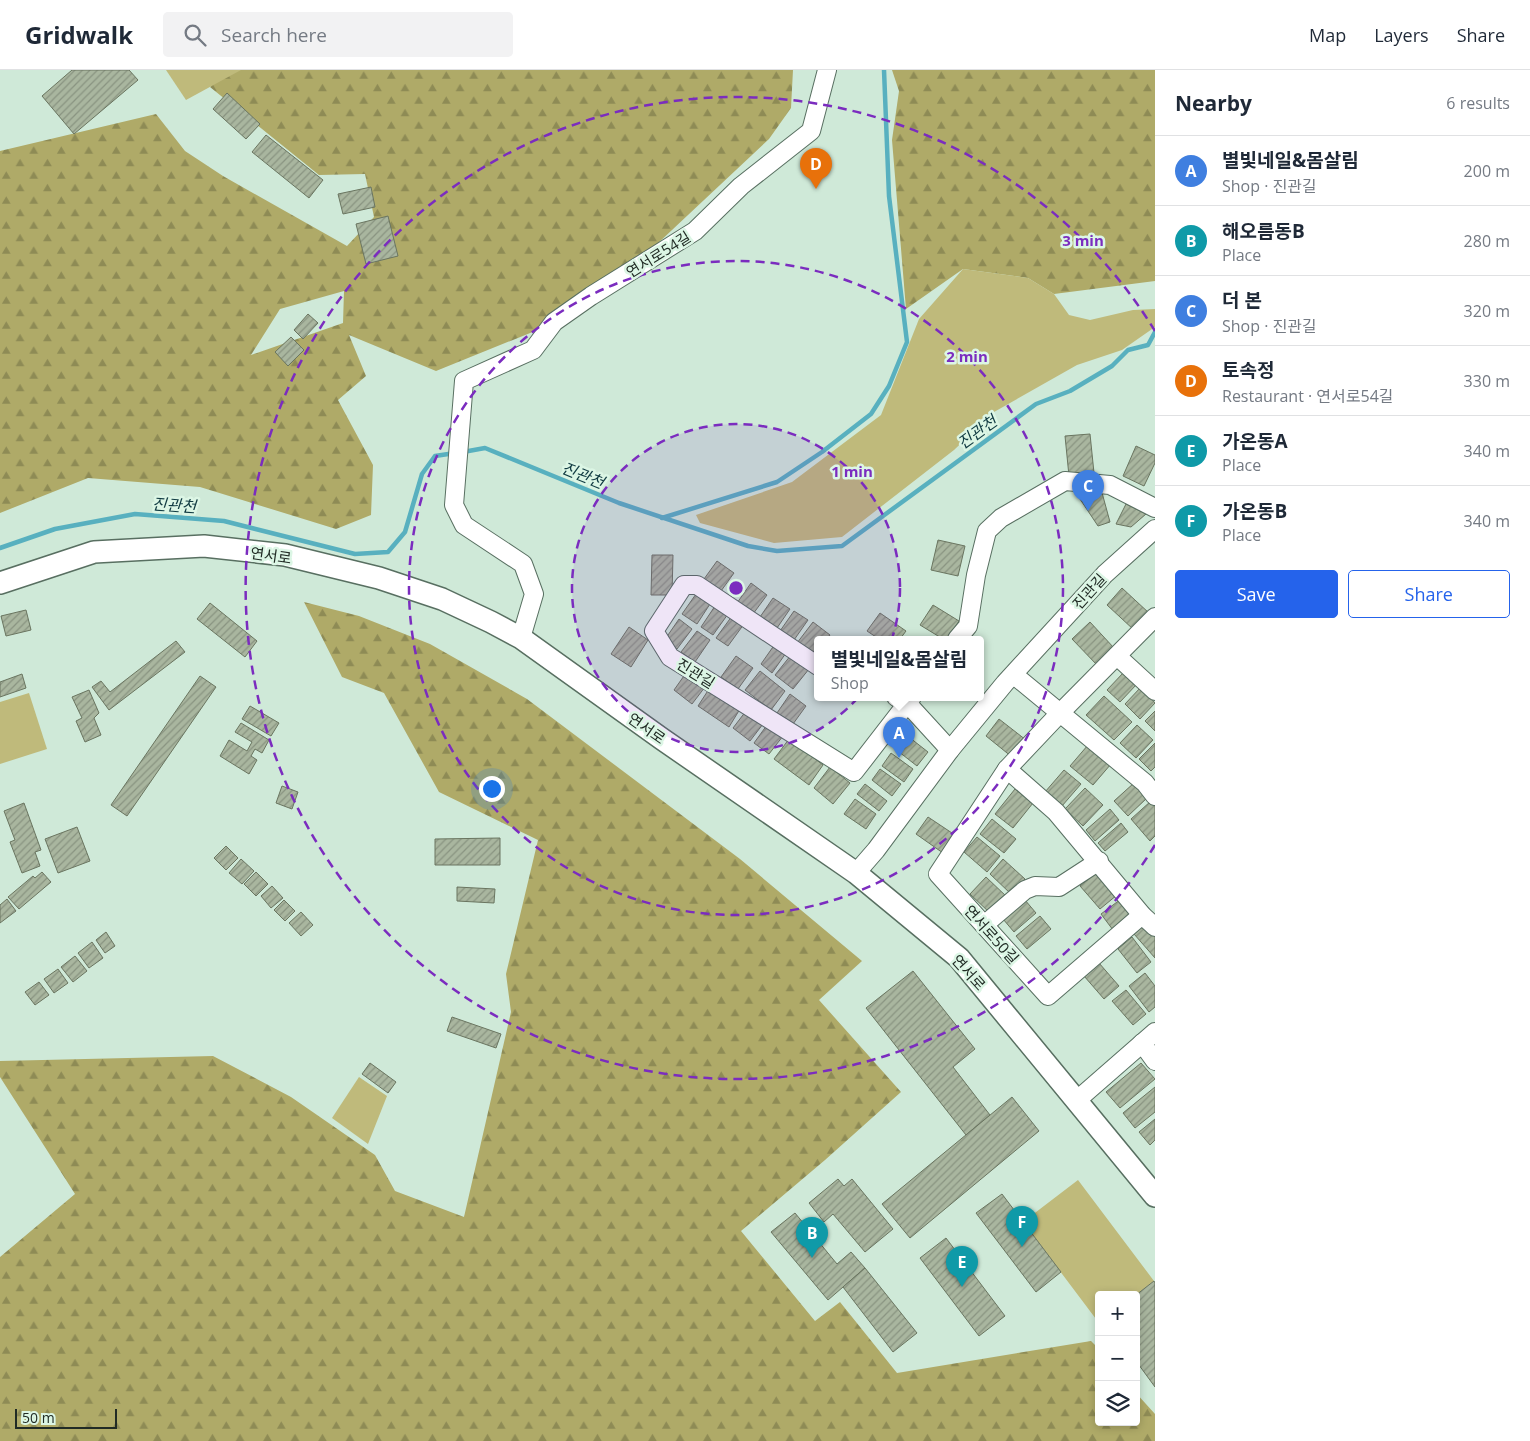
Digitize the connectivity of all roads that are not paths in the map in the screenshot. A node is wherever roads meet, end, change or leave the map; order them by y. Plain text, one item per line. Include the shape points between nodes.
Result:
1 (827, 70) edge
2 (1155, 508) edge
3 (1155, 529) edge
4 (0, 583) edge
5 (1155, 617) edge
6 (960, 636) edge
7 (521, 638) junction
8 (1117, 656) junction
9 (814, 663) edge
10 (1014, 675) junction
11 (1155, 691) edge
12 (904, 701) edge
13 (907, 701) edge
14 (1059, 714) junction
15 (950, 750) junction
16 (1007, 769) junction
17 (1152, 784) edge
18 (1099, 861) junction
19 (856, 873) junction
20 (1149, 921) edge
21 (984, 925) junction
22 (1148, 1038) edge
23 (1155, 1061) edge
24 (1076, 1101) junction
25 (1155, 1196) edge

1 - 7 street, 연서로54길 via 811,131 741,186 695,230 554,322 532,350 464,381 454,505 464,525 523,564 534,594
2 - 6 street via 1110,485 1065,481 1001,518 987,531 968,626
3 - 10 street, 진관길 via 1105,574
4 - 7 main road, 연서로 via 94,552 204,546 285,555 379,578 442,599
5 - 8 street, 연서로50길
7 - 19 main road, 연서로
8 - 11 street
8 - 14 street, 연서로50길
9 - 12 street, 진관길 via 697,585 684,586 654,631 670,657 854,772
10 - 14 street
10 - 15 street, 진관길
13 - 15 street, 진관길
14 - 16 street, 연서로50길
14 - 17 street
15 - 19 street, 진관길
16 - 18 street, 연서로50길 via 1056,812
16 - 21 street, 연서로50길 via 938,874
18 - 20 street, 연서로50길
18 - 21 street via 1059,887 1035,886 1025,890
19 - 24 main road, 연서로 via 959,958
20 - 21 street, 연서로50길 via 1048,996
22 - 23 street
22 - 24 street
24 - 25 main road, 연서로

